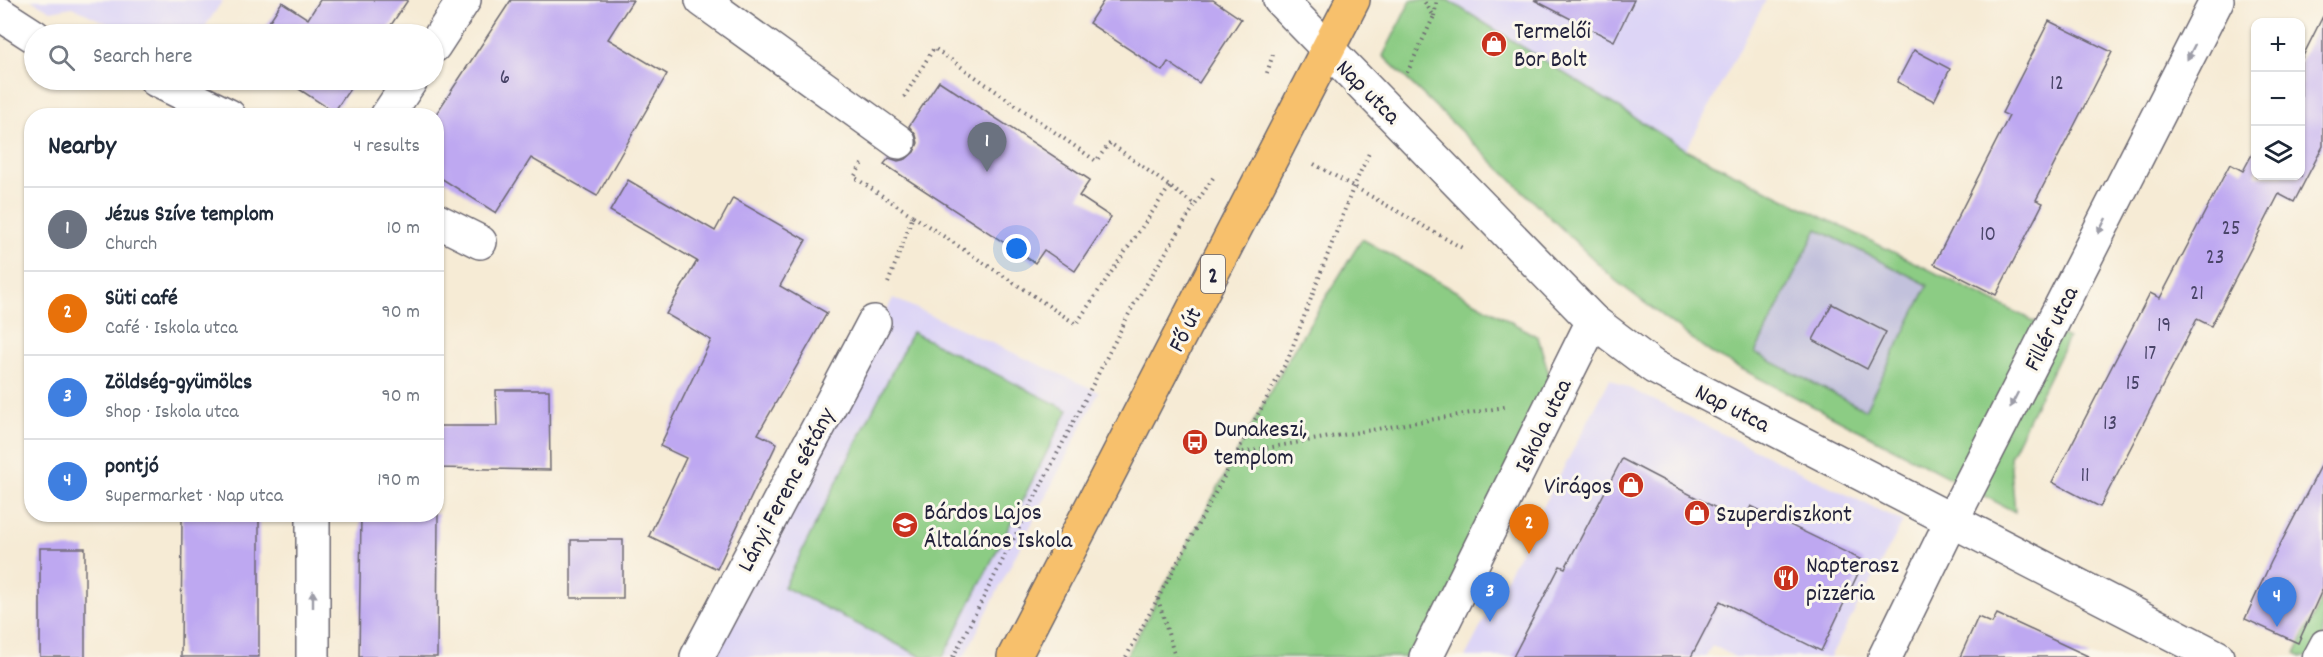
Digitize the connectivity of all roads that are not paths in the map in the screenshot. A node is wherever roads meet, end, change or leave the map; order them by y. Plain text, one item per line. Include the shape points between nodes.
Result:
1 (464, 0) edge
2 (702, 0) edge
3 (1353, 0) edge
4 (2217, 0) edge
5 (1285, 4) edge
6 (0, 14) edge
7 (24, 30) edge
8 (444, 31) edge
9 (1327, 50) junction
10 (176, 90) edge
11 (404, 90) edge
12 (212, 108) edge
13 (392, 108) edge
14 (891, 136) road end
15 (444, 224) edge
16 (480, 242) dead end
17 (1593, 321) junction
18 (874, 322) road end
19 (1952, 520) junction
20 (313, 522) edge
21 (2323, 642) edge
22 (312, 657) edge
23 (697, 657) edge
24 (1014, 657) edge
25 (1426, 657) edge
26 (1885, 657) edge
27 (2217, 657) edge
28 (2315, 657) edge

1 - 8 street
2 - 14 street
3 - 9 main road, Fő út / 2
4 -> 19 street, Fillér utca
5 - 9 street, Nap utca
6 - 7 street
9 - 17 street, Nap utca
9 - 24 main road, Fő út / 2
10 - 12 street
11 - 13 street
15 - 16 street
17 - 19 street, Nap utca via 1654,367
17 - 25 street, Iskola utca
18 - 23 street, Lányi Ferenc sétány
19 - 26 street, Fillér utca
19 - 27 street, Nap utca
22 -> 20 street
21 - 28 lane

